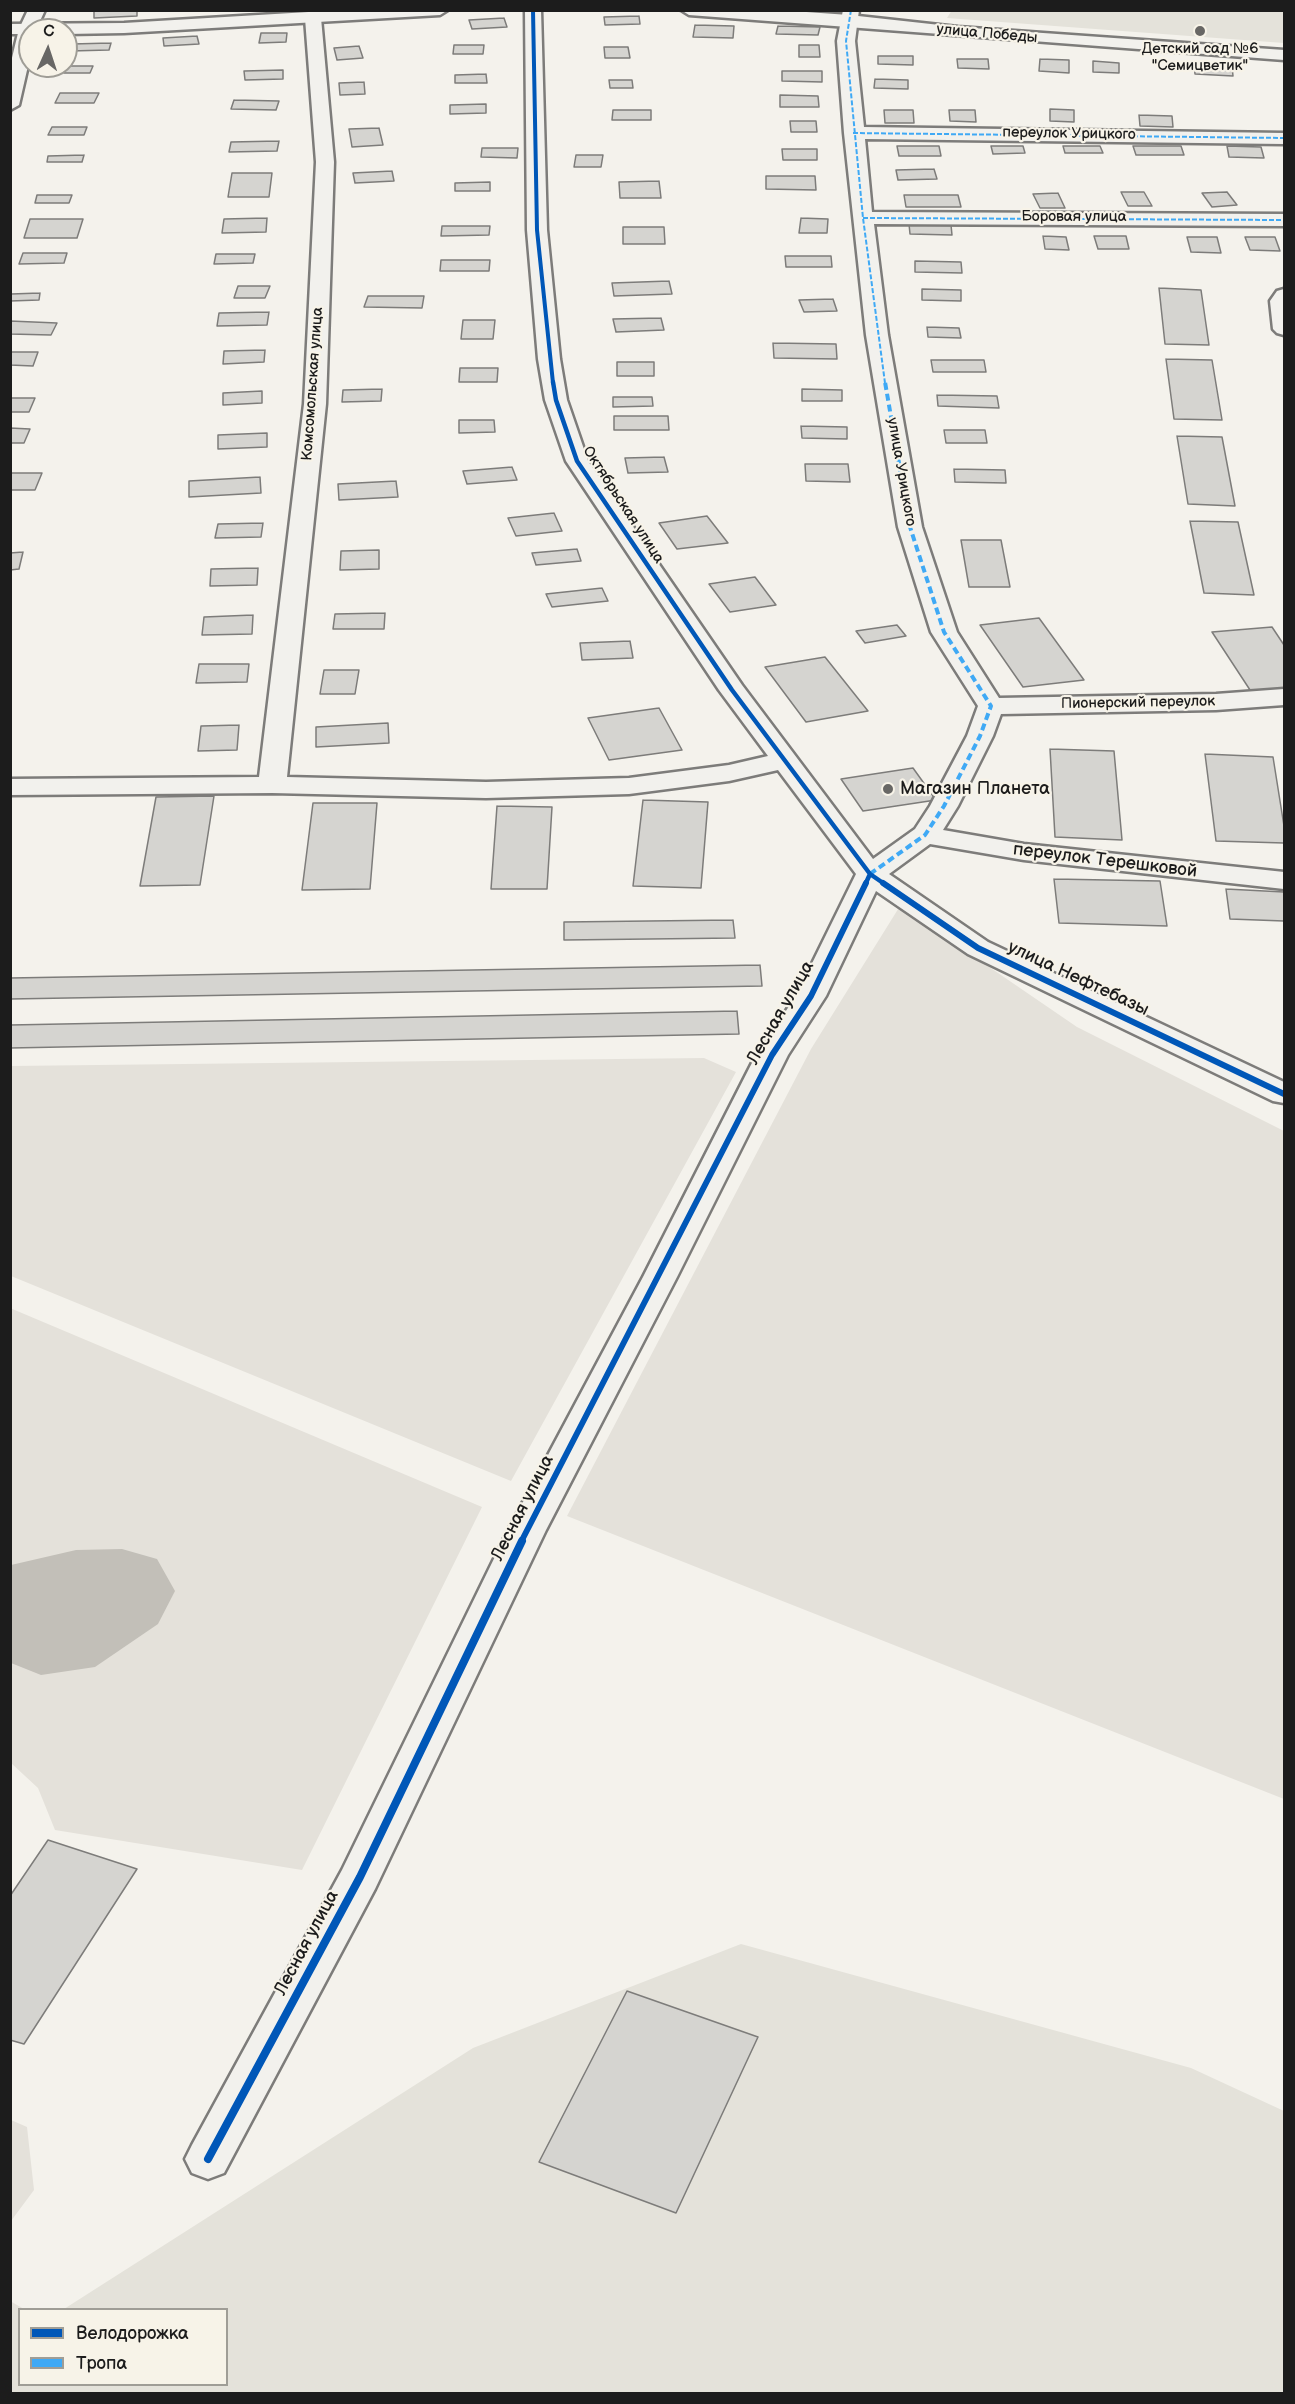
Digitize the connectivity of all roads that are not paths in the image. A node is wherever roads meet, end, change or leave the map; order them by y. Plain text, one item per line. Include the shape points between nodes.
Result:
1 (440, 10) edge
2 (533, 10) edge
3 (689, 10) edge
4 (706, 11) edge
5 (288, 15) edge
6 (850, 15) edge
7 (313, 18) junction
8 (78, 28) edge
9 (18, 37) edge
10 (1284, 55) edge
11 (10, 105) edge
12 (853, 133) junction
13 (1284, 138) edge
14 (863, 218) junction
15 (1284, 220) edge
16 (1284, 295) edge
17 (1284, 329) edge
18 (1284, 697) edge
19 (991, 706) junction
20 (786, 760) junction
21 (272, 785) junction
22 (10, 787) edge
23 (926, 835) junction
24 (870, 874) junction
25 (1284, 881) edge
26 (1284, 1094) edge
27 (208, 2159) dead end

1 - 7 street
2 - 20 street, Октябрьская улица via 537,230 556,400 577,460 732,690
3 - 4 street, улица Победы
4 - 6 street, улица Победы
5 - 7 street
5 - 8 street
6 - 10 street, улица Победы via 958,32
6 - 12 street, улица Урицкого via 846,41
7 - 21 street, Комсомольская улица via 325,162 315,404
9 - 11 street
12 - 13 street, переулок Урицкого
12 - 14 street, улица Урицкого
14 - 15 street, Боровая улица
14 - 19 street, улица Урицкого via 877,335 910,527 944,632
16 - 17 street via 1280,301
18 - 19 street, Пионерский переулок
19 - 23 street via 981,736
20 - 21 street via 729,773 628,786 486,790
20 - 24 street, Октябрьская улица
21 - 22 street
23 - 24 street
23 - 25 street, переулок Терешковой via 1024,852
24 - 26 street, улица Нефтебазы via 978,948
24 - 27 street, Лесная улица via 811,996 772,1055 527,1530 360,1877

